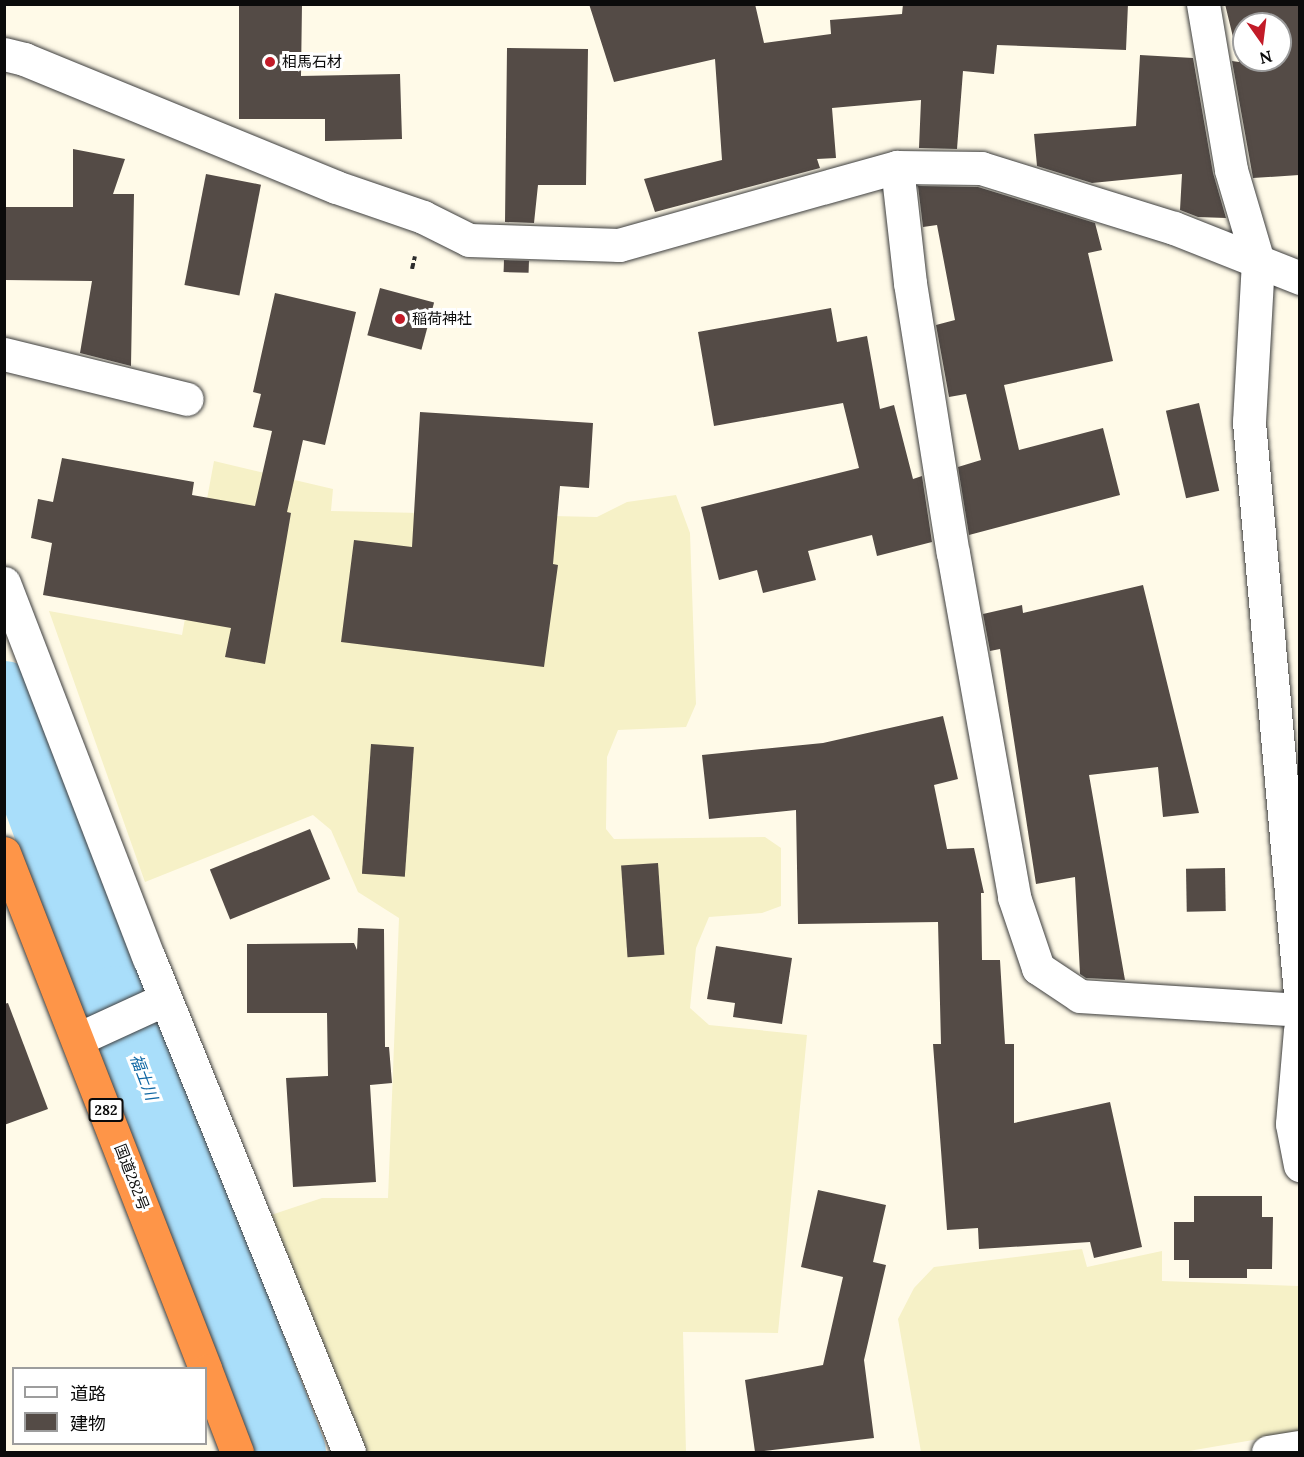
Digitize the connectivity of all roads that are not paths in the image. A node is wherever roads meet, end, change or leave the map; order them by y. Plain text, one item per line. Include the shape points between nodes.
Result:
1 (1203, 4) edge
2 (4, 54) edge
3 (897, 167) junction
4 (1258, 261) junction
5 (1299, 278) edge
6 (4, 354) edge
7 (187, 399) dead end
8 (4, 583) edge
9 (4, 853) edge
10 (1299, 994) edge
11 (164, 1000) junction
12 (1299, 1010) edge
13 (1299, 1030) edge
14 (80, 1038) junction
15 (1299, 1165) edge
16 (204, 1367) edge
17 (207, 1375) edge
18 (1299, 1447) edge
19 (237, 1452) edge
20 (349, 1452) edge
21 (1268, 1452) edge

1 - 4 street via 1231,170
2 - 3 street via 423,218 470,240 619,245
3 - 4 street via 981,168 1174,228
3 - 12 street via 919,342 1011,886 1038,968 1080,996
4 - 5 street
4 - 10 street via 1249,422
6 - 7 street
8 - 11 street
9 - 14 highway, 国道282号 / 282
11 - 14 street
11 - 20 street
13 - 15 street via 1292,1124
14 - 16 highway, 国道282号 / 282
17 - 19 highway, 国道282号 / 282
18 - 21 street

